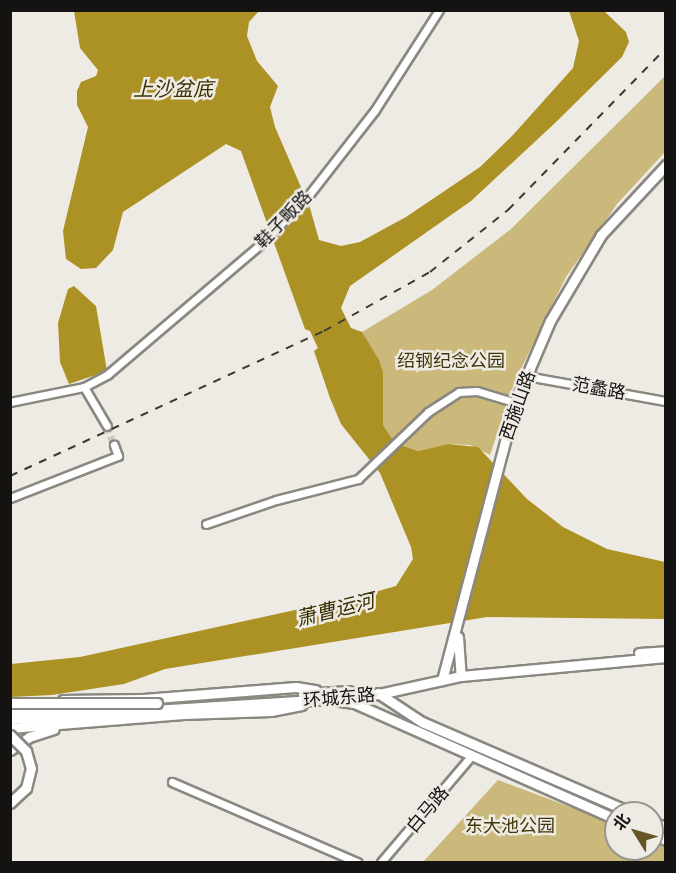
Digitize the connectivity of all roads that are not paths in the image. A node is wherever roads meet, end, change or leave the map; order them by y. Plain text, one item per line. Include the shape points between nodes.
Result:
1 (439, 10) edge
2 (666, 165) edge
3 (666, 174) edge
4 (532, 377) junction
5 (84, 387) junction
6 (666, 400) edge
7 (10, 402) edge
8 (517, 407) junction
9 (107, 426) tunnel mouth
10 (114, 445) dead end
11 (10, 498) edge
12 (206, 524) dead end
13 (454, 642) junction
14 (666, 644) edge
15 (666, 651) edge
16 (644, 656) junction
17 (666, 657) edge
18 (666, 664) edge
19 (460, 673) junction
20 (442, 677) junction
21 (377, 691) junction
22 (327, 697) junction
23 (278, 698) junction
24 (157, 703) junction
25 (10, 704) edge
26 (10, 711) edge
27 (10, 719) edge
28 (70, 724) junction
29 (10, 728) edge
30 (10, 735) edge
31 (10, 750) edge
32 (472, 755) junction
33 (172, 782) dead end
34 (604, 801) edge
35 (10, 804) edge
36 (604, 814) edge
37 (357, 862) edge
38 (381, 862) edge

1 - 5 street, 鞋子畈路 via 375,110 308,196 262,243 108,374
2 - 8 main road, 西施山路 via 601,235 550,321
3 - 4 main road, 西施山路 via 604,238 554,323
4 - 6 street, 范蠡路
4 - 8 main road, 西施山路
5 - 7 street, 鞋子畈路
5 - 9 street
8 - 12 street via 477,391 459,392 428,412 358,479 276,500
8 - 13 main road, 西施山路
10 - 11 street via 117,456
13 - 19 main road, 西施山路
13 - 20 main road, 西施山路
14 - 16 main road
15 - 16 main road, 环城东路
16 - 17 main road, 环城东路
16 - 18 main road
16 - 19 main road, 环城东路
19 - 20 main road, 环城东路
20 - 21 main road, 环城东路
21 - 22 main road, 环城东路
21 - 34 main road via 422,722
22 - 23 main road, 环城东路
22 - 25 main road via 296,687
22 - 28 main road via 271,711
22 - 32 main road via 354,703
23 - 24 main road, 环城东路
23 - 27 main road, 环城东路
24 - 25 main road, bridge
24 - 26 main road, 环城东路, bridge
28 - 29 main road
28 - 31 main road via 29,737
30 - 35 main road, bridge via 26,751 31,768 26,788
32 - 36 main road
32 - 38 street, 白马路
33 - 37 street

